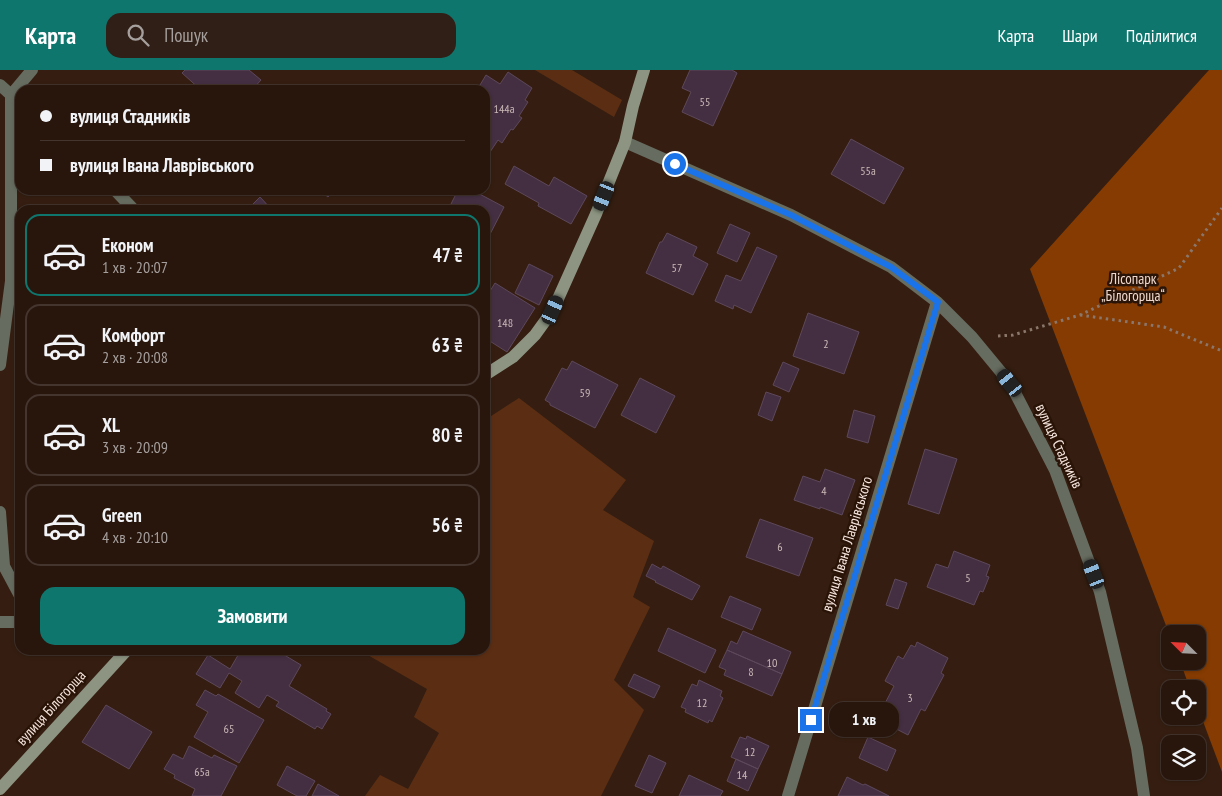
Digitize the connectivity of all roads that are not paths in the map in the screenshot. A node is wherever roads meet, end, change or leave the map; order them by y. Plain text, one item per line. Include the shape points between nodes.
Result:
1 (32, 70) edge
2 (644, 70) edge
3 (0, 85) edge
4 (24, 85) edge
5 (15, 98) edge
6 (15, 135) edge
7 (625, 142) junction
8 (120, 195) edge
9 (129, 205) edge
10 (938, 302) junction
11 (0, 366) edge
12 (490, 372) edge
13 (0, 512) edge
14 (15, 587) edge
15 (0, 622) edge
16 (15, 622) edge
17 (118, 655) edge
18 (0, 789) edge
19 (788, 796) edge
20 (1144, 796) edge

1 - 4 street
2 - 7 street
3 - 5 street
6 - 11 street via 11,281
7 - 10 street, вулиця Стадників via 791,215 891,267
7 - 12 street via 553,310 513,357
8 - 9 street
10 - 19 street, вулиця Івана Лаврівського
10 - 20 street, вулиця Стадників via 1010,383 1055,470 1100,592 1137,748
13 - 14 street via 4,566
15 - 16 street
17 - 18 street, вулиця Білогорща

